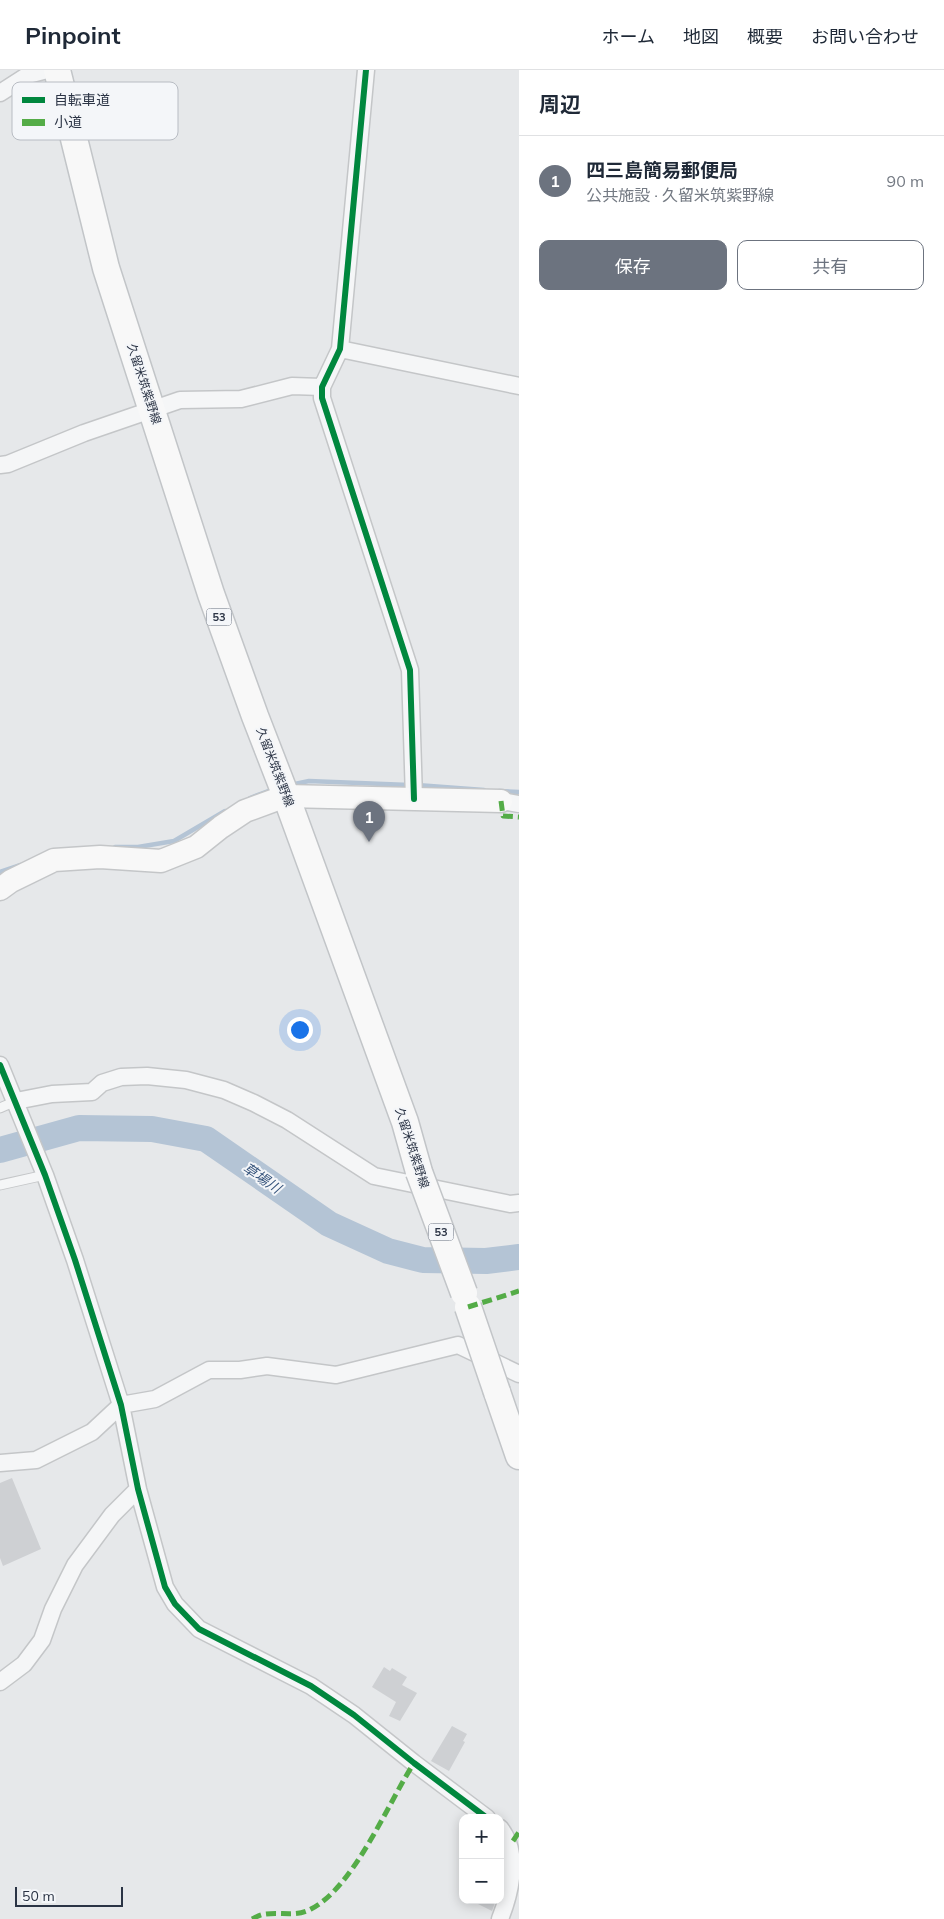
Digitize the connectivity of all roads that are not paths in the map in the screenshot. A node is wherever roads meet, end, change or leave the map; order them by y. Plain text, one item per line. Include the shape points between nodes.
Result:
1 (47, 70) edge
2 (366, 70) edge
3 (17, 82) edge
4 (12, 85) edge
5 (0, 93) edge
6 (74, 140) edge
7 (340, 349) junction
8 (519, 386) edge
9 (322, 387) junction
10 (152, 410) junction
11 (0, 465) edge
12 (286, 796) junction
13 (414, 799) junction
14 (510, 803) edge
15 (0, 889) edge
16 (0, 1065) edge
17 (17, 1104) junction
18 (0, 1108) edge
19 (44, 1172) junction
20 (0, 1185) edge
21 (519, 1203) edge
22 (519, 1374) edge
23 (121, 1405) junction
24 (519, 1456) edge
25 (0, 1463) edge
26 (138, 1489) junction
27 (0, 1682) edge
28 (482, 1814) edge
29 (504, 1831) edge
30 (500, 1919) edge

1 - 3 street
2 - 7 street
4 - 5 street
6 - 10 main road, 久留米筑紫野線 / 53 via 106,268
7 - 8 street
7 - 9 street
9 - 10 street via 292,386 241,399 180,400
9 - 13 street via 322,398 410,670
10 - 11 street
10 - 12 main road, 久留米筑紫野線 / 53 via 210,594
12 - 13 street
12 - 15 street via 245,811 196,847 161,861 54,860
12 - 24 main road, 久留米筑紫野線 / 53, bridge via 404,1122
13 - 14 street
16 - 17 street
17 - 18 lane
17 - 19 street
17 - 21 street via 52,1094 92,1092 102,1083 121,1077 186,1080 224,1090 254,1103 287,1120 374,1176 510,1204
19 - 20 lane
19 - 23 street
22 - 23 street via 458,1346 336,1375 267,1366 209,1370 155,1399
23 - 25 street via 92,1432 36,1460
23 - 26 street
26 - 27 street via 112,1516 75,1565 42,1640 24,1664
26 - 28 street via 165,1587 175,1604 198,1629 311,1686 354,1715
29 - 30 street via 510,1835 518,1855 516,1876

